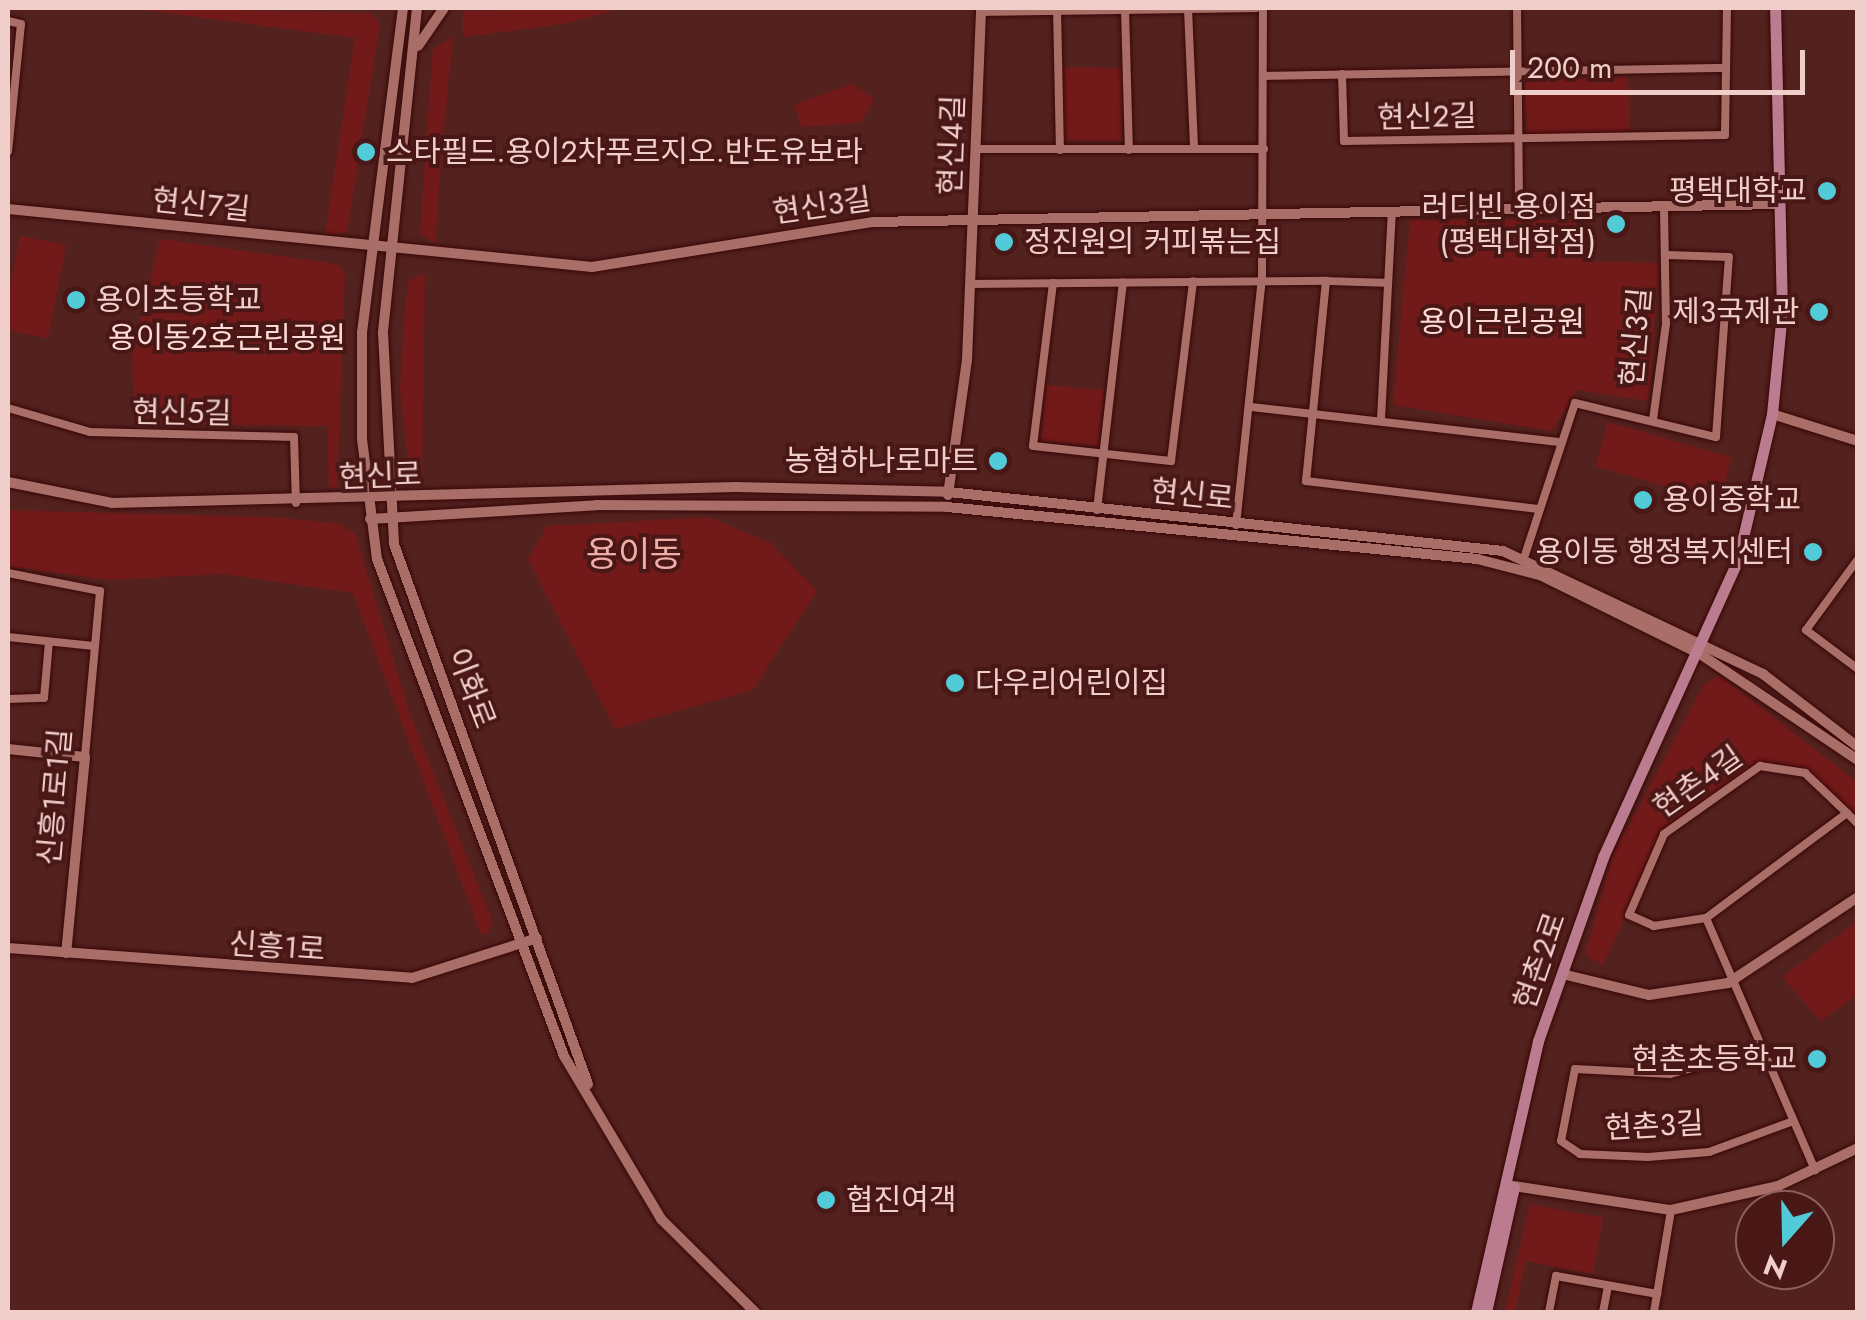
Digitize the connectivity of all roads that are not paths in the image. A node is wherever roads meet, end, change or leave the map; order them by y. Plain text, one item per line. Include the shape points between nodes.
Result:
1 (393, 8) edge
2 (403, 8) edge
3 (417, 8) edge
4 (444, 8) edge
5 (1188, 8) edge
6 (1260, 8) edge
7 (1517, 8) edge
8 (1727, 8) edge
9 (1775, 8) edge
10 (981, 10) edge
11 (1057, 10) edge
12 (1126, 10) junction
13 (8, 22) edge
14 (400, 40) junction
15 (413, 61) junction
16 (1726, 68) junction
17 (1518, 70) junction
18 (1342, 74) junction
19 (1264, 76) junction
20 (1518, 138) junction
21 (978, 149) junction
22 (1194, 149) junction
23 (1264, 149) junction
24 (1060, 150) junction
25 (1128, 150) junction
26 (8, 151) edge
27 (1774, 204) junction
28 (1664, 207) junction
29 (8, 209) edge
30 (1519, 210) junction
31 (1392, 212) junction
32 (1264, 214) junction
33 (974, 220) junction
34 (374, 248) junction
35 (390, 250) junction
36 (1667, 256) junction
37 (1262, 279) junction
38 (1193, 281) junction
39 (1326, 281) junction
40 (1123, 282) junction
41 (1053, 283) junction
42 (1388, 283) junction
43 (971, 284) junction
44 (1251, 407) junction
45 (8, 408) edge
46 (1313, 414) junction
47 (1772, 414) junction
48 (1380, 419) junction
49 (1653, 420) junction
50 (1858, 441) edge
51 (1558, 442) junction
52 (1105, 455) junction
53 (8, 482) edge
54 (949, 492) junction
55 (389, 501) junction
56 (368, 502) junction
57 (296, 503) junction
58 (947, 507) junction
59 (1098, 510) junction
60 (1538, 510) junction
61 (390, 516) junction
62 (370, 518) junction
63 (1236, 525) junction
64 (1525, 555) junction
65 (1858, 559) edge
66 (8, 573) edge
67 (8, 637) edge
68 (49, 642) junction
69 (94, 646) junction
70 (1702, 649) junction
71 (1858, 669) edge
72 (8, 699) edge
73 (1858, 747) edge
74 (8, 749) edge
75 (84, 757) junction
76 (1858, 760) edge
77 (1848, 814) junction
78 (1858, 824) edge
79 (1858, 897) edge
80 (1706, 918) junction
81 (538, 938) junction
82 (520, 942) junction
83 (8, 948) edge
84 (66, 953) junction
85 (1562, 974) junction
86 (1728, 983) junction
87 (1759, 1050) junction
88 (1791, 1122) junction
89 (1858, 1148) edge
90 (1815, 1170) junction
91 (1508, 1186) junction
92 (1671, 1210) junction
93 (1608, 1286) junction
94 (1658, 1294) junction
95 (758, 1312) edge
96 (1476, 1312) edge
97 (1486, 1312) edge
98 (1549, 1312) edge
99 (1603, 1312) edge
100 (1654, 1312) edge

1 - 14 street
2 - 14 street
3 - 15 street, 이화로
4 - 15 street via 426,22
5 - 6 street
5 - 12 street
5 - 22 street
6 - 19 street
7 - 17 street, 현신2길
8 - 16 street, 현신2길
9 - 27 main road
10 - 11 street
10 - 21 street, 현신4길
11 - 12 street
11 - 24 street
12 - 25 street
13 - 26 street via 21,24
14 - 34 street
15 - 35 street, 이화로
16 - 17 street, 현신2길
16 - 20 street, 현신2길 via 1724,134
17 - 18 street, 현신2길
17 - 20 street, 현신2길
18 - 19 street, 현신2길
18 - 20 street, 현신2길 via 1344,141
19 - 23 street
20 - 30 street, 현신2길
21 - 24 street
21 - 33 street, 현신4길
22 - 23 street
22 - 25 street
23 - 32 street
24 - 25 street
27 - 28 street, 현신3길
27 - 47 main road via 1782,312
28 - 30 street, 현신3길
28 - 36 street, 현신3길
29 - 34 street, 현신7길
30 - 31 street, 현신3길
31 - 32 street, 현신3길
31 - 42 street
32 - 33 street, 현신3길
32 - 37 street
33 - 35 street, 현신3길 via 873,222 592,267
33 - 43 street, 현신4길
34 - 35 street, 현신7길
34 - 56 street via 362,332
35 - 55 street, 이화로 via 382,382
36 - 49 street, 현신3길
36 - 49 street, 현신3길 via 1729,257 1716,436
37 - 38 street
37 - 39 street
37 - 44 street
38 - 40 street
38 - 52 street via 1171,461
39 - 42 street
39 - 46 street
40 - 41 street
40 - 52 street
41 - 43 street
41 - 52 street via 1033,446
42 - 48 street
43 - 54 street, 현신4길
44 - 46 street
44 - 63 street
45 - 57 street, 현신5길 via 90,432 294,437
46 - 48 street
46 - 60 street via 1306,481
47 - 50 street
47 - 70 main road via 1738,559
48 - 51 street
49 - 51 street, 현신3길 via 1576,403
51 - 60 street, 현신3길
52 - 59 street
53 - 57 street, 현신로 via 112,503
54 - 55 street, 현신로 via 736,486
54 - 58 street, 현신4길
54 - 59 street, 현신로
55 - 56 street, 현신로
55 - 61 street, 이화로
56 - 57 street, 현신로
56 - 62 street, 이화로
58 - 61 street, 현신로 via 597,505
58 - 70 street, 현신로 via 1477,559 1540,575
59 - 63 street, 현신로
60 - 64 street, 현신3길
61 - 62 street, 현신로
61 - 81 street, 이화로 via 410,597
62 - 82 street, 이화로 via 413,665
63 - 64 street, 현신로
64 - 70 street, 현신로
65 - 71 street via 1806,630
66 - 69 street, 신흥1로1길 via 100,591
67 - 68 street
68 - 69 street
68 - 72 street, 신흥1로1길 via 44,698
69 - 75 street, 신흥1로1길
70 - 73 street via 1764,674
70 - 76 street, 현신로
70 - 85 main road, 현촌2로 via 1603,857
74 - 75 street
75 - 84 street, 신흥1로1길
77 - 78 street, 현촌4길
77 - 80 street
77 - 80 street, 현촌4길 via 1805,773 1780,764 1733,782 1664,834 1630,902 1640,925
79 - 86 street
80 - 86 street
81 - 82 street, 신흥1로
81 - 95 street, 이화로 via 574,1056 623,1148 688,1243
82 - 84 street, 신흥1로 via 412,978
82 - 95 street, 이화로 via 564,1056 661,1219
83 - 84 street, 신흥1로
85 - 86 street via 1649,995
85 - 91 main road, 현촌2로
86 - 87 street
87 - 88 street
87 - 88 street, 현촌3길 via 1670,1074 1575,1069 1561,1140 1580,1154 1648,1157 1709,1152
88 - 90 street
89 - 90 street
90 - 92 street
91 - 92 street
91 - 96 main road, 현촌2로
91 - 97 main road, 현촌2로
92 - 94 street
93 - 94 street
93 - 98 street via 1556,1276
93 - 99 street
94 - 100 street

